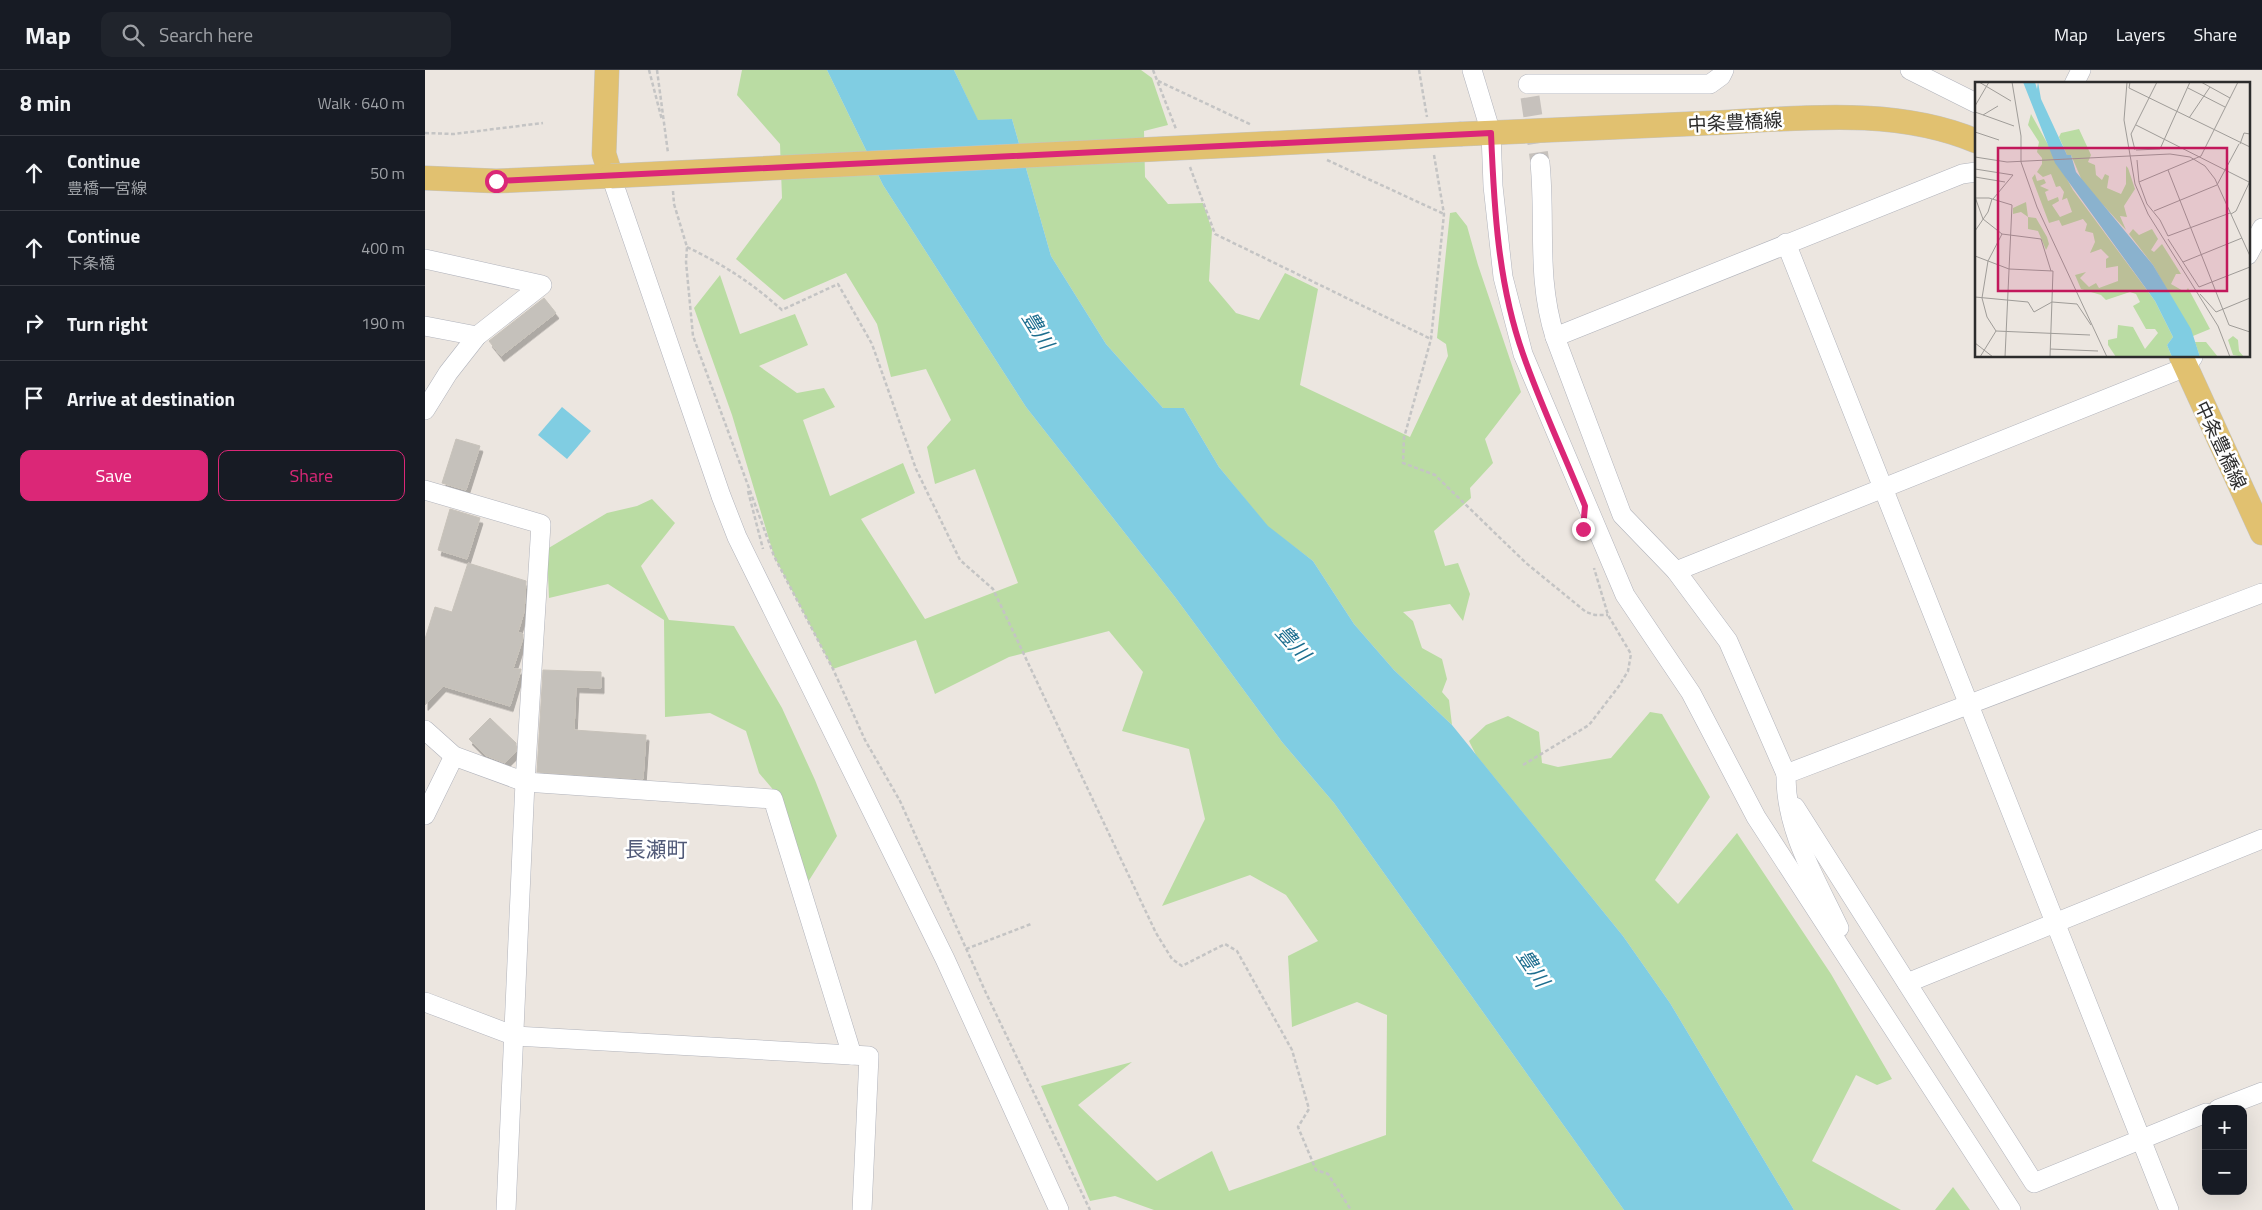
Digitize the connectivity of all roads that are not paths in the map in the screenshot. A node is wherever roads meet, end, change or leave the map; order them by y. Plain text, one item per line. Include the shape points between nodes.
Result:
1 (607, 70) edge
2 (1472, 70) edge
3 (1723, 70) edge
4 (1910, 70) edge
5 (2081, 70) edge
6 (2075, 82) edge
7 (1527, 84) edge
8 (1975, 102) edge
9 (1491, 133) junction
10 (1975, 141) edge
11 (1540, 163) tunnel mouth
12 (1975, 172) edge
13 (611, 176) junction
14 (425, 178) edge
15 (1786, 243) junction
16 (425, 259) edge
17 (425, 326) edge
18 (477, 336) junction
19 (1555, 337) junction
20 (2187, 360) edge
21 (425, 410) edge
22 (1884, 487) junction
23 (425, 490) edge
24 (2262, 533) edge
25 (1676, 571) junction
26 (2262, 593) edge
27 (1969, 704) junction
28 (425, 730) edge
29 (454, 756) junction
30 (1787, 774) junction
31 (525, 782) junction
32 (1786, 793) junction
33 (425, 815) edge
34 (1755, 817) junction
35 (2262, 839) edge
36 (1807, 862) junction
37 (2056, 923) junction
38 (1883, 945) junction
39 (1844, 953) junction
40 (1907, 983) junction
41 (425, 1002) edge
42 (515, 1036) junction
43 (852, 1055) junction
44 (2262, 1092) edge
45 (2228, 1105) edge
46 (2202, 1116) edge
47 (2140, 1139) junction
48 (506, 1210) edge
49 (862, 1210) edge
50 (1059, 1210) edge
51 (2011, 1210) edge
52 (2169, 1210) edge

1 - 13 main road via 604,154
2 - 9 street
3 - 7 street via 1721,76 1710,84
4 - 8 street
5 - 6 street
9 - 10 main road, 中条豊橋線 via 1805,118 1872,118 1920,125
9 - 13 main road, 中条豊橋線, bridge
9 - 34 street via 1503,277 1523,354 1625,595 1691,693
11 - 19 street via 1541,260
12 - 15 street via 1962,174
13 - 14 main road, 中条豊橋線 via 496,181
13 - 50 street via 737,537 945,959
15 - 19 street
15 - 22 street
16 - 18 street via 542,285
17 - 18 street
18 - 21 street via 447,373
19 - 25 street via 1622,514
20 - 22 street
20 - 24 main road, 中条豊橋線
22 - 25 street
22 - 27 street
23 - 31 street via 541,524
25 - 30 street via 1728,641
26 - 27 street
27 - 30 street
27 - 37 street
28 - 29 street
29 - 31 street
29 - 33 street
30 - 32 street
31 - 42 street
31 - 43 street via 773,799
32 - 36 street via 1790,817
32 - 38 street
34 - 36 street via 1771,824
34 - 39 street
35 - 37 street
36 - 38 street
36 - 39 street via 1840,929
37 - 40 street
37 - 47 street
38 - 40 street
39 - 51 street
40 - 47 street via 2034,1183
41 - 42 street
42 - 43 street
42 - 48 street
43 - 49 street via 869,1056
44 - 45 street
46 - 47 street
47 - 52 street

